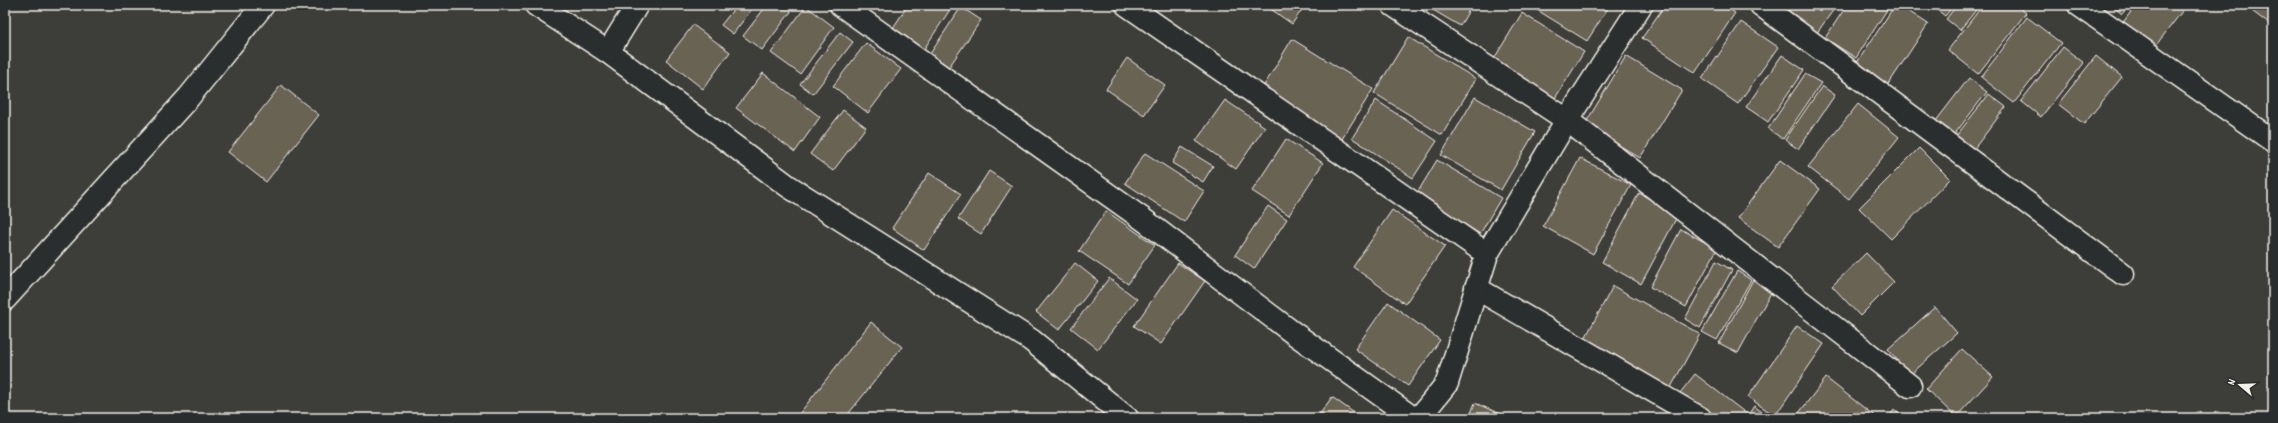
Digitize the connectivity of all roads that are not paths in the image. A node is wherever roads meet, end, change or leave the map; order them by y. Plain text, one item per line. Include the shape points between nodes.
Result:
1 (263, 5) edge
2 (536, 5) edge
3 (637, 5) edge
4 (841, 5) edge
5 (1126, 5) edge
6 (1393, 5) edge
7 (1641, 5) edge
8 (1761, 5) edge
9 (2079, 5) edge
10 (608, 52) junction
11 (1567, 120) junction
12 (2273, 142) edge
13 (1487, 254) junction
14 (2123, 274) dead end
15 (1476, 288) junction
16 (5, 299) edge
17 (1910, 386) dead end
18 (1127, 418) edge
19 (1413, 418) edge
20 (1419, 418) edge
21 (1700, 418) edge

1 - 16 street via 189,97
2 - 10 street
3 - 10 street
4 - 19 street via 1144,220 1292,332
5 - 13 street
6 - 11 street
7 - 11 street
8 - 14 street
9 - 12 street
10 - 18 street via 788,186 1031,340
11 - 13 street
11 - 17 street
13 - 15 street
15 - 20 street via 1447,383
15 - 21 street

